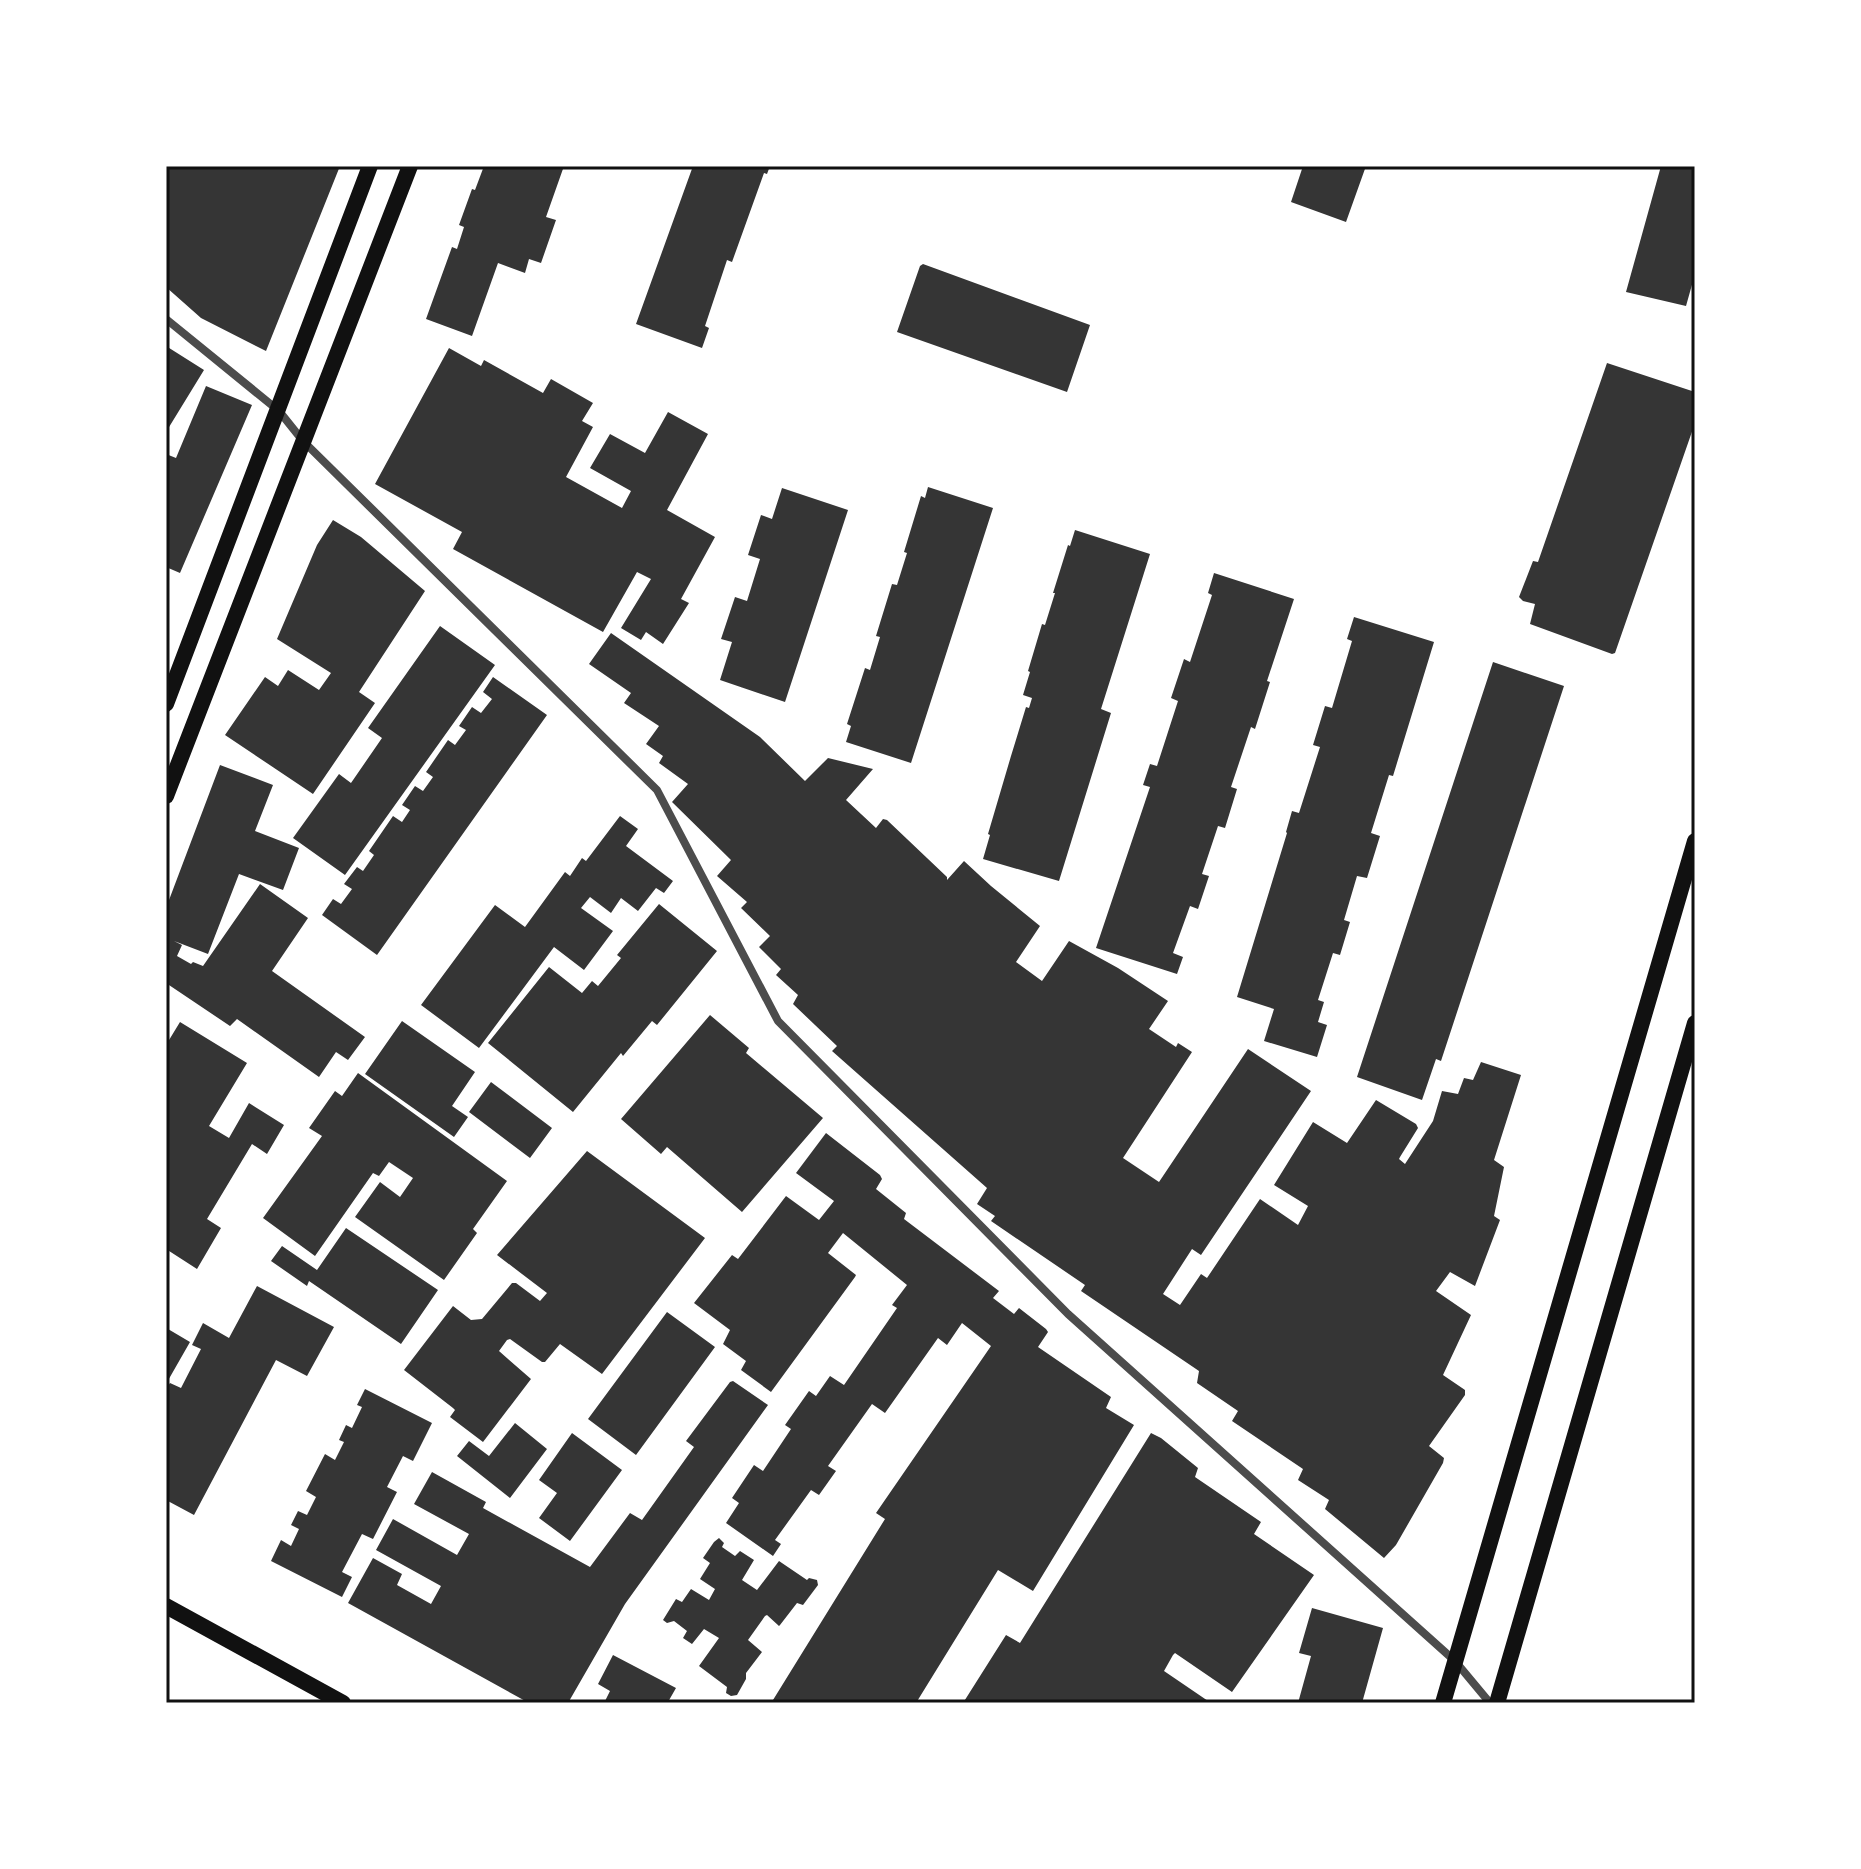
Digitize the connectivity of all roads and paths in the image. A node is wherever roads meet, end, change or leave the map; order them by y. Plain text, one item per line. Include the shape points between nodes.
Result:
1 (370, 166) edge
2 (410, 166) edge
3 (166, 319) edge
4 (279, 411) junction
5 (303, 441) junction
6 (166, 704) edge
7 (166, 796) edge
8 (1695, 841) edge
9 (1695, 1023) edge
10 (166, 1606) edge
11 (1455, 1661) junction
12 (343, 1703) edge
13 (1443, 1703) edge
14 (1490, 1703) edge
15 (1497, 1703) edge

1 - 4 main road
2 - 5 main road
3 - 4 street
4 - 5 street
4 - 6 main road
5 - 7 main road
5 - 11 street via 657,790 778,1021 1068,1314
8 - 11 main road
9 - 15 main road
10 - 12 main road
11 - 13 main road
11 - 14 street

